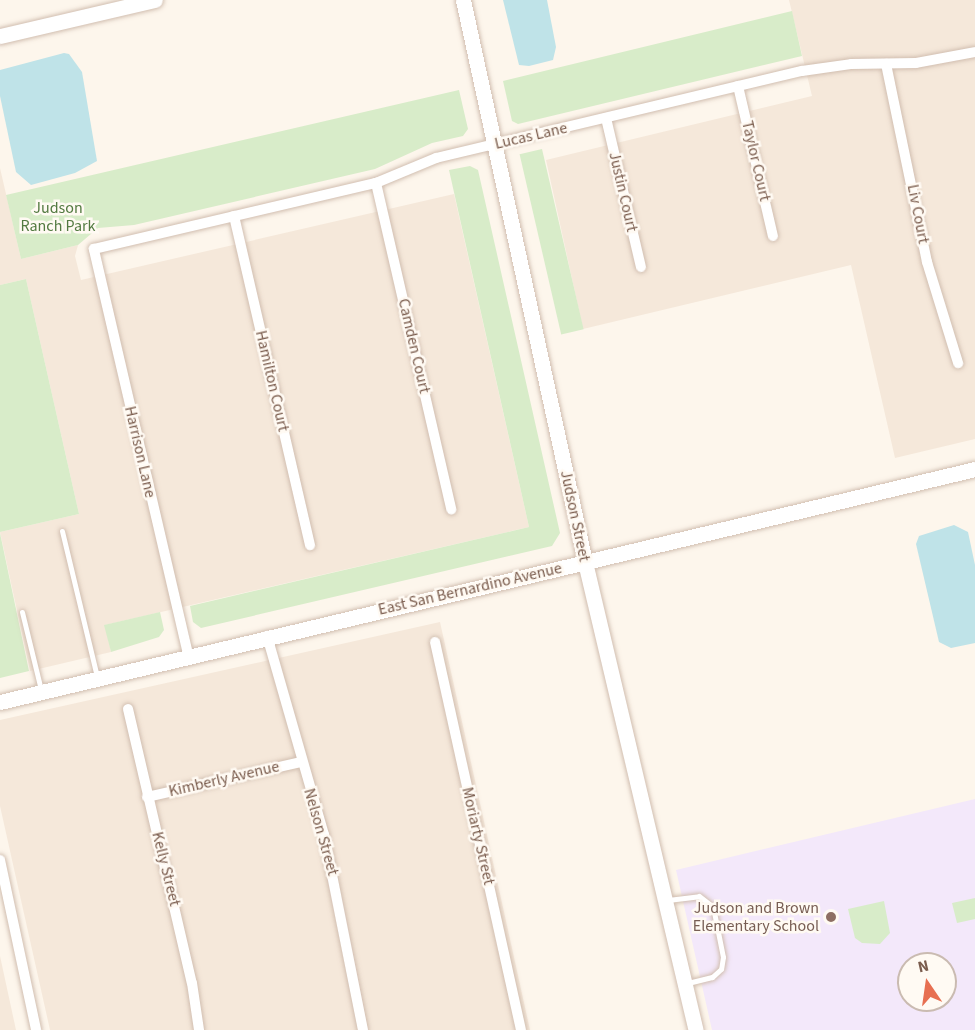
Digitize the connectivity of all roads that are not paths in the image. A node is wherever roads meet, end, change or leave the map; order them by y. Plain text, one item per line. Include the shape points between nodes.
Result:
1 (154, 0) edge
2 (463, 0) edge
3 (130, 3) edge
4 (0, 36) edge
5 (975, 52) edge
6 (886, 64) junction
7 (738, 86) junction
8 (606, 118) junction
9 (496, 145) junction
10 (376, 183) junction
11 (234, 216) junction
12 (773, 236) dead end
13 (94, 249) joint
14 (641, 267) dead end
15 (958, 363) dead end
16 (975, 469) edge
17 (451, 509) dead end
18 (62, 531) dead end
19 (310, 545) dead end
20 (585, 562) junction
21 (21, 612) dead end
22 (267, 636) junction
23 (435, 642) dead end
24 (188, 654) junction
25 (98, 678) junction
26 (41, 692) junction
27 (0, 702) edge
28 (128, 709) dead end
29 (301, 762) junction
30 (147, 797) junction
31 (0, 860) edge
32 (667, 901) junction
33 (686, 983) junction
34 (36, 1030) edge
35 (199, 1030) edge
36 (363, 1030) edge
37 (521, 1030) edge
38 (696, 1030) edge

1 - 3 street
2 - 9 street, Judson Street
3 - 4 street
5 - 6 street, Lucas Lane via 927,62
6 - 7 street, Lucas Lane via 829,66
6 - 15 street, Liv Court via 927,262
7 - 8 street, Lucas Lane
7 - 12 street, Taylor Court
8 - 9 street, Lucas Lane
8 - 14 street, Justin Court
9 - 10 street, Lucas Lane via 429,160
9 - 20 street, Judson Street
10 - 11 street, Lucas Lane
10 - 17 street, Camden Court
11 - 13 street, Lucas Lane
11 - 19 street, Hamilton Court
13 - 24 street, Harrison Lane
16 - 20 street, East San Bernardino Avenue
18 - 25 lane
20 - 22 street, East San Bernardino Avenue
20 - 32 street, Judson Street
21 - 26 lane
22 - 24 street, East San Bernardino Avenue
22 - 29 street, Nelson Street
23 - 37 street, Moriarty Street
24 - 25 street, East San Bernardino Avenue
25 - 26 street, East San Bernardino Avenue
26 - 27 street, East San Bernardino Avenue
28 - 30 street, Kelly Street
29 - 30 street, Kimberly Avenue
29 - 36 street, Nelson Street via 340,901
30 - 35 street, Kelly Street via 192,983
31 - 34 street
32 - 33 street, Judson Street
32 - 33 lane via 699,896 713,907 723,957 721,969 712,977
33 - 38 street, Judson Street

